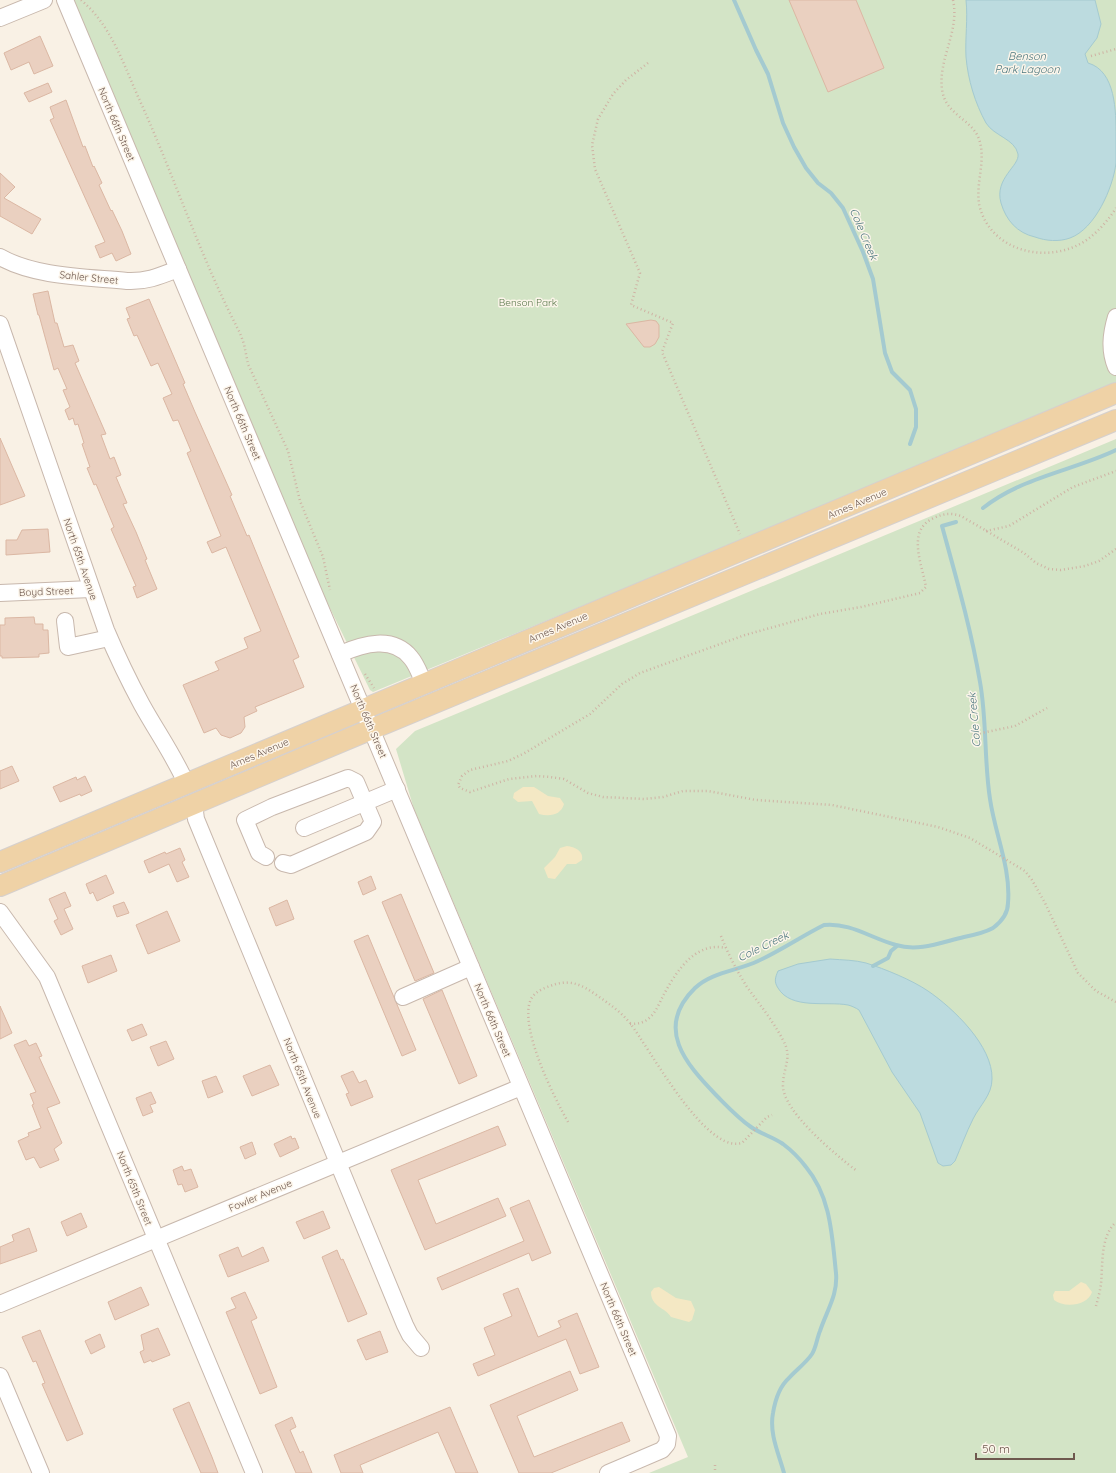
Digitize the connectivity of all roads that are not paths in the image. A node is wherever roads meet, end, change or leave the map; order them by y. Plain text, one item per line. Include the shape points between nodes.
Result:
1 (44, 0) edge
2 (65, 0) edge
3 (0, 18) edge
4 (0, 257) edge
5 (178, 269) junction
6 (1116, 317) edge
7 (0, 324) edge
8 (1116, 367) edge
9 (1116, 393) edge
10 (1116, 420) edge
11 (91, 589) junction
12 (0, 593) edge
13 (65, 621) dead end
14 (109, 638) junction
15 (345, 652) junction
16 (424, 683) junction
17 (364, 709) junction
18 (372, 729) junction
19 (186, 783) junction
20 (397, 789) junction
21 (366, 802) junction
22 (194, 804) junction
23 (304, 828) dead end
24 (266, 857) dead end
25 (0, 862) edge
26 (283, 863) dead end
27 (0, 886) edge
28 (0, 912) edge
29 (471, 967) junction
30 (403, 997) dead end
31 (522, 1087) junction
32 (338, 1162) junction
33 (156, 1238) junction
34 (0, 1304) edge
35 (421, 1348) dead end
36 (0, 1376) edge
37 (41, 1473) edge
38 (254, 1473) edge
39 (608, 1473) edge

1 - 3 street
2 - 5 street, North 66th Street
4 - 5 street, Sahler Street via 29,269 127,281 152,279
5 - 15 street, North 66th Street
6 - 8 street via 1111,352
7 - 11 street, North 65th Avenue
9 - 16 main road, Ames Avenue
10 - 18 main road
11 - 12 street, Boyd Street
11 - 14 street, North 65th Avenue
13 - 14 street via 68,647
14 - 19 street, North 65th Avenue
15 - 16 street via 374,643 392,645 410,657
15 - 17 street, North 66th Street
16 - 17 main road, Ames Avenue
17 - 18 street, North 66th Street
17 - 19 main road, Ames Avenue
18 - 20 street, North 66th Street
18 - 22 main road
19 - 25 main road, Ames Avenue
20 - 21 street
20 - 29 street, North 66th Street
21 - 23 street
21 - 24 street via 356,782 348,778 245,820 259,853
21 - 26 street via 373,822 366,832 291,865
22 - 27 main road
22 - 32 street, North 65th Avenue via 196,819
28 - 33 street, North 65th Street via 47,977
29 - 30 street
29 - 31 street, North 66th Street
31 - 32 street, Fowler Avenue
31 - 39 street, North 66th Street via 668,1436 667,1444 662,1450
32 - 33 street, Fowler Avenue
32 - 35 street, North 65th Avenue via 404,1324
33 - 34 street, Fowler Avenue
33 - 38 street, North 65th Street
36 - 37 street

